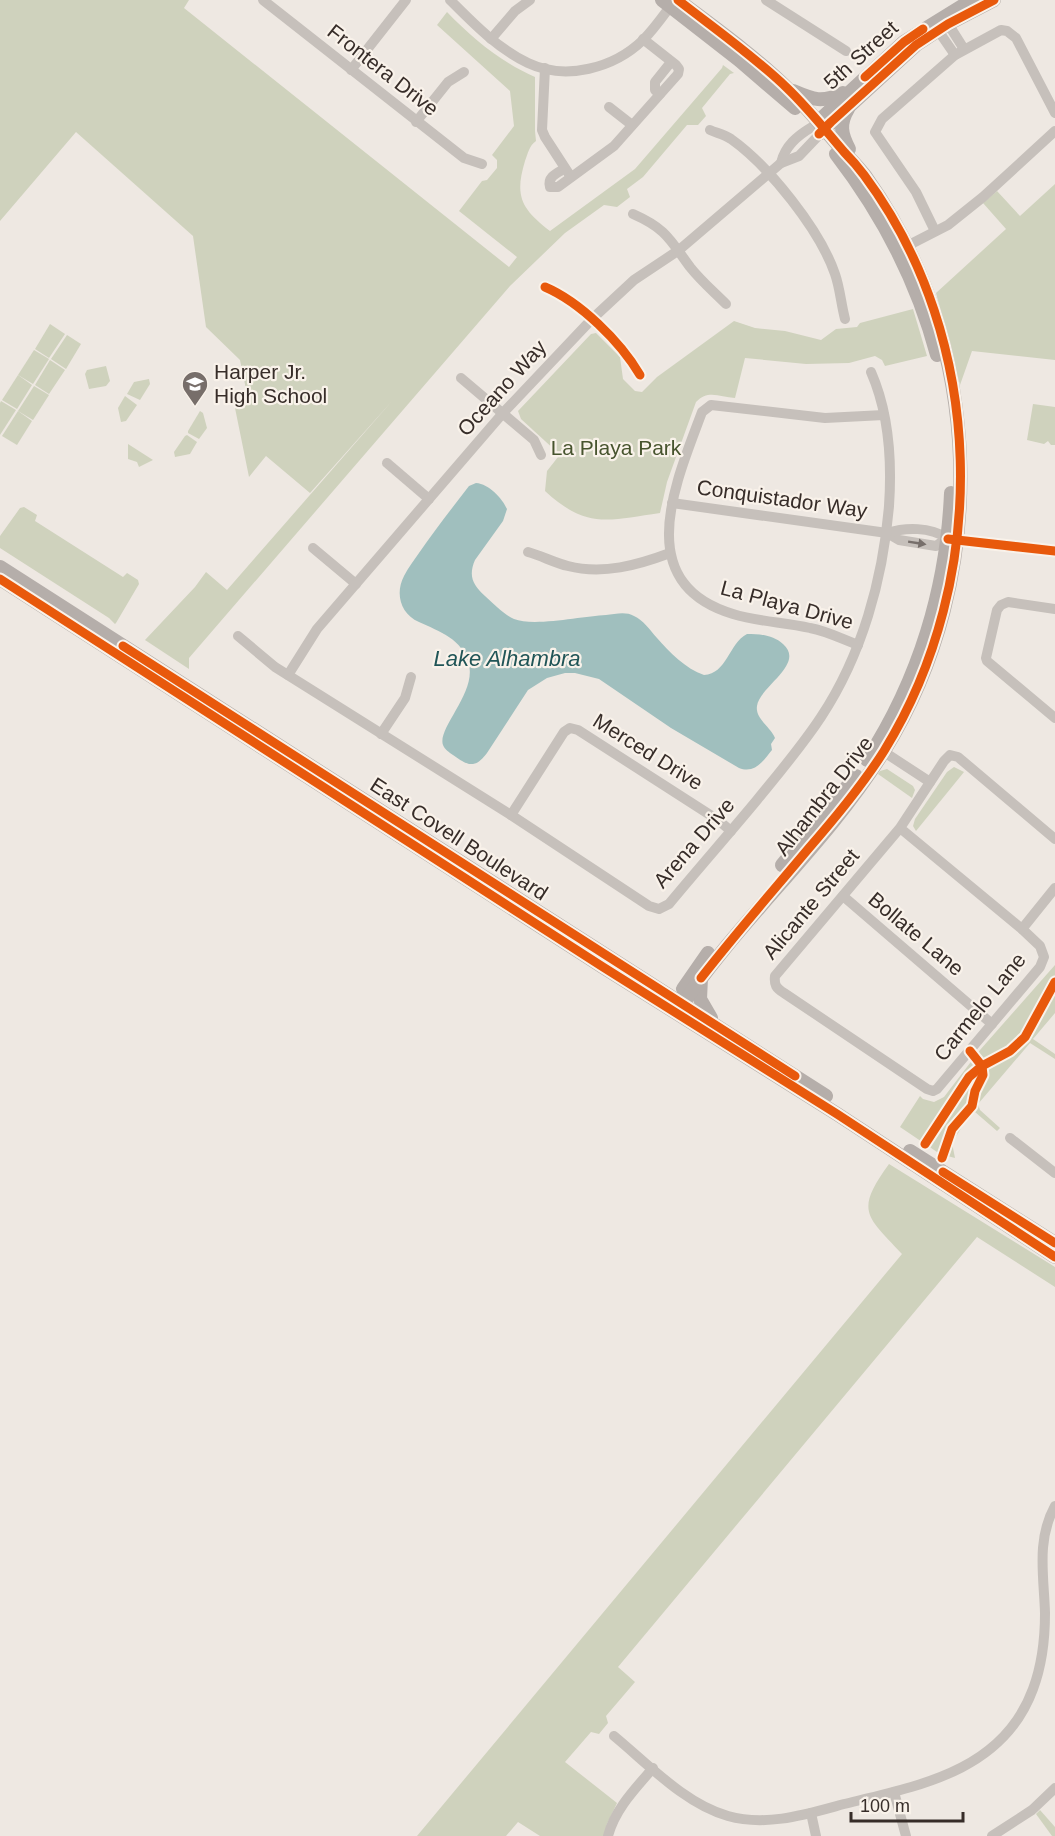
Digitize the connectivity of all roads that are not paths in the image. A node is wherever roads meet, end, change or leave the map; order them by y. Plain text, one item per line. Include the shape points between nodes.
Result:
1 (263, 0) edge
2 (406, 0) edge
3 (450, 0) edge
4 (530, 0) edge
5 (766, 0) edge
6 (972, 0) edge
7 (994, 0) edge
8 (671, 2) edge
9 (940, 23) junction
10 (492, 39) junction
11 (643, 39) junction
12 (846, 51) dead end
13 (960, 52) junction
14 (545, 68) junction
15 (351, 70) junction
16 (464, 72) dead end
17 (787, 88) junction
18 (853, 88) junction
19 (853, 103) junction
20 (609, 107) dead end
21 (1055, 113) edge
22 (416, 122) junction
23 (632, 125) junction
24 (819, 127) junction
25 (710, 130) dead end
26 (1055, 131) edge
27 (482, 164) dead end
28 (856, 164) junction
29 (769, 174) junction
30 (633, 214) dead end
31 (935, 231) junction
32 (907, 246) junction
33 (679, 250) junction
34 (545, 287) dead end
35 (726, 304) dead end
36 (592, 319) junction
37 (844, 319) dead end
38 (871, 372) dead end
39 (640, 375) dead end
40 (461, 378) dead end
41 (503, 413) junction
42 (884, 415) junction
43 (541, 454) dead end
44 (387, 463) dead end
45 (429, 499) junction
46 (672, 503) junction
47 (887, 533) junction
48 (953, 539) junction
49 (313, 548) dead end
50 (1055, 551) edge
51 (528, 552) dead end
52 (670, 553) junction
53 (0, 567) edge
54 (0, 579) edge
55 (356, 584) junction
56 (1055, 609) edge
57 (238, 636) dead end
58 (858, 645) junction
59 (288, 675) junction
60 (411, 677) dead end
61 (1055, 718) edge
62 (381, 734) junction
63 (880, 749) junction
64 (930, 782) junction
65 (511, 815) junction
66 (900, 828) junction
67 (731, 831) junction
68 (1055, 839) edge
69 (1055, 888) edge
70 (843, 897) junction
71 (1022, 929) junction
72 (697, 975) junction
73 (651, 984) junction
74 (676, 1006) junction
75 (992, 1024) junction
76 (718, 1026) junction
77 (933, 1091) joint
78 (1010, 1138) dead end
79 (1055, 1173) edge
80 (1055, 1243) edge
81 (1055, 1257) edge
82 (1055, 1506) edge
83 (1050, 1615) edge
84 (1042, 1660) junction
85 (1055, 1664) edge
86 (614, 1736) dead end
87 (653, 1768) junction
88 (1055, 1788) edge
89 (894, 1792) junction
90 (811, 1813) junction
91 (608, 1836) edge
92 (816, 1836) edge
93 (906, 1836) edge
94 (992, 1836) edge

1 - 15 street, Frontera Drive
2 - 15 street
3 - 10 street
4 - 10 street via 515,11
5 - 12 street
6 - 9 main road, 5th Street
7 - 9 main road, 5th Street
8 - 11 street
8 - 17 main road, Alhambra Drive
8 - 24 main road, Alhambra Drive
9 - 13 street
9 - 18 main road, 5th Street via 904,42
9 - 19 main road, 5th Street
10 - 14 street via 530,64
11 - 14 street via 620,57 599,66 573,71
11 - 23 street via 679,69
13 - 21 street via 1001,30 1012,34
13 - 31 street via 882,119 876,132 916,192
14 - 23 street via 542,130 568,173 614,146
15 - 22 street, Frontera Drive
16 - 22 street via 448,82
17 - 18 main road via 820,100
17 - 24 main road, Alhambra Drive
18 - 24 main road, 5th Street
19 - 24 main road, 5th Street
19 - 28 main road via 841,128
20 - 23 street
22 - 27 street, Frontera Drive via 464,158
24 - 28 main road, Alhambra Drive
24 - 29 street, Oceano Way via 802,133 786,148 781,163
24 - 48 main road, Alhambra Drive via 883,221 914,284 933,339 950,437
25 - 29 street via 729,138
26 - 31 street via 983,197
28 - 32 main road, Alhambra Drive
29 - 33 street, Oceano Way
29 - 37 street via 826,253 835,274
30 - 33 street via 660,228
31 - 32 street
32 - 48 main road, Alhambra Drive via 932,303 952,380 961,462
33 - 35 street
33 - 36 street, Oceano Way via 634,280
34 - 36 street via 567,298
36 - 39 street via 630,357
36 - 41 street, Oceano Way
38 - 42 street, Arena Drive
40 - 41 street
41 - 43 street via 534,440
41 - 45 street, Oceano Way
42 - 46 street, La Playa Drive via 825,418 711,405 702,412 674,487
42 - 47 street, Arena Drive via 891,478
44 - 45 street
45 - 55 street, Oceano Way
46 - 47 street, Conquistador Way
46 - 52 street, La Playa Drive via 668,524
47 - 48 street, Conquistador Way via 899,540 936,546
47 - 58 street, Arena Drive
48 - 50 street
48 - 63 main road, Alhambra Drive via 948,593 934,643 913,697
49 - 55 street
51 - 52 street via 567,566 604,570
52 - 58 street, La Playa Drive via 689,588 718,609 812,628
53 - 73 main road, East Covell Boulevard
54 - 74 main road, East Covell Boulevard
55 - 59 street, Oceano Way via 317,628
56 - 61 street via 1001,604 986,658
57 - 59 street, Arena Drive
58 - 67 street, Arena Drive via 822,716
59 - 62 street, Arena Drive
60 - 62 street via 405,698
62 - 65 street, Arena Drive
63 - 64 street
63 - 72 main road, Alhambra Drive via 849,801
64 - 66 street, Alicante Street
64 - 68 street, Alicante Street via 950,755 958,757
65 - 67 street, Arena Drive via 659,909 669,904
65 - 67 street, Merced Drive via 570,728
66 - 70 street, Alicante Street
66 - 71 street, Carmelo Lane
69 - 71 street
70 - 75 street, Bollate Lane
70 - 77 street, Alicante Street via 781,969 774,983
71 - 75 street, Carmelo Lane via 1040,946 1044,957 1041,967
72 - 73 main road
72 - 74 main road, Alhambra Drive
72 - 76 main road via 699,999
73 - 74 main road, East Covell Boulevard
74 - 76 main road, East Covell Boulevard
74 - 81 main road, East Covell Boulevard
75 - 77 street, Carmelo Lane
76 - 80 main road, East Covell Boulevard
78 - 79 street
82 - 83 street via 1042,1545
83 - 84 street
84 - 85 street
84 - 89 street via 1023,1709 991,1749 955,1773
86 - 87 street
87 - 90 street via 691,1800 730,1817 773,1820
87 - 91 street via 623,1803
88 - 94 street
89 - 90 street
89 - 93 street
90 - 92 street

